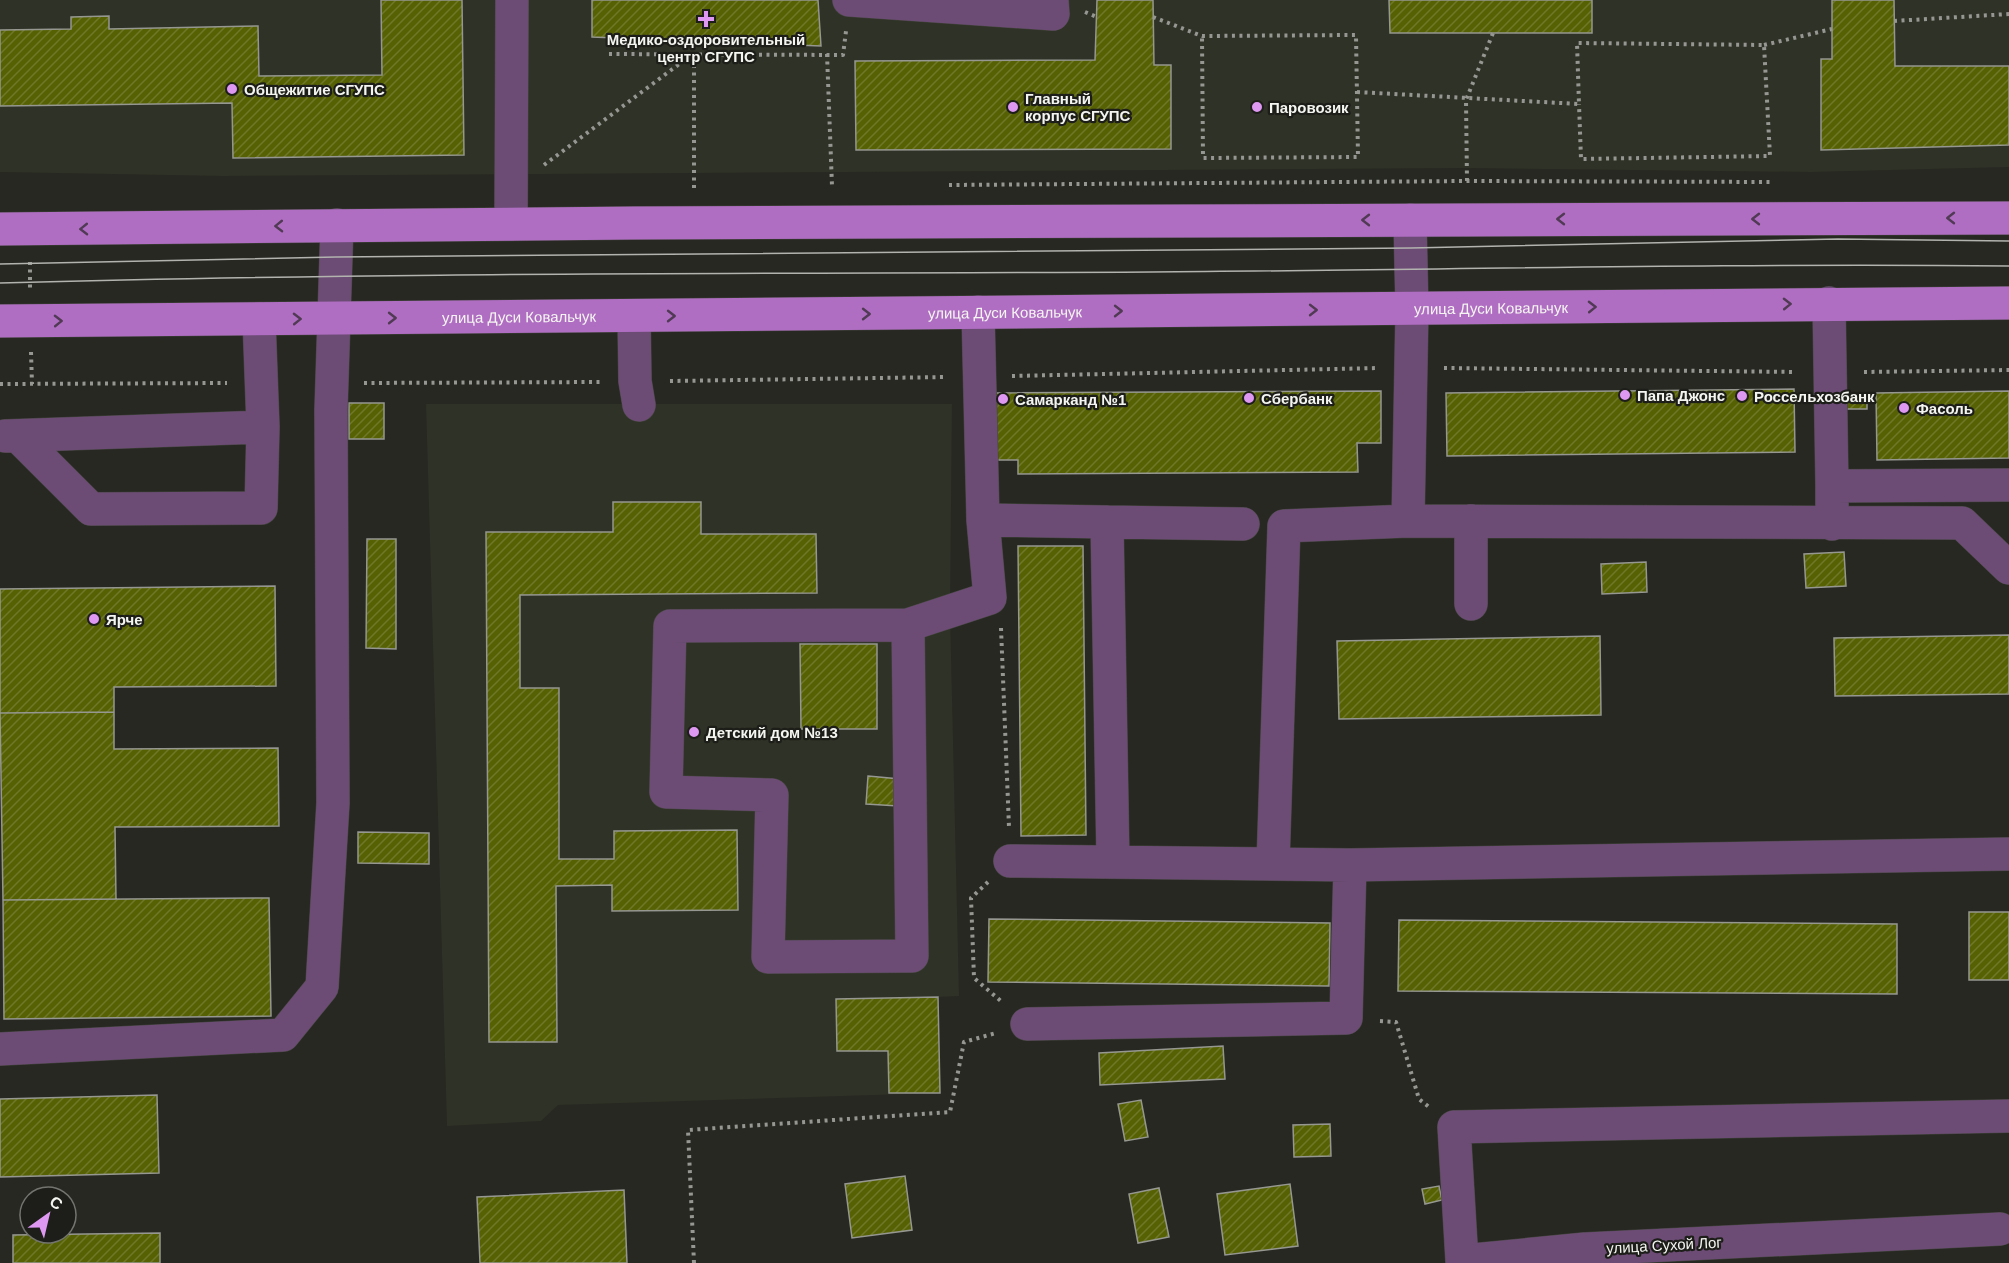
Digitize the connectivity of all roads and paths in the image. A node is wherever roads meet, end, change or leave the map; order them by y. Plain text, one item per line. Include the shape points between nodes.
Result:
1 (512, 0) edge
2 (1052, 0) edge
3 (850, 1) edge
4 (2009, 14) edge
5 (1153, 17) dead end
6 (1894, 21) dead end
7 (1832, 29) dead end
8 (1493, 33) dead end
9 (1202, 36) junction
10 (1764, 45) junction
11 (694, 53) junction
12 (609, 54) dead end
13 (827, 54) junction
14 (1357, 92) junction
15 (1466, 100) junction
16 (1579, 104) junction
17 (1467, 181) dead end
18 (832, 186) dead end
19 (694, 188) dead end
20 (510, 191) junction
21 (2009, 218) edge
22 (1410, 220) junction
23 (511, 224) junction
24 (337, 225) junction
25 (0, 229) edge
26 (1829, 303) junction
27 (2009, 303) edge
28 (1413, 310) junction
29 (978, 312) junction
30 (634, 316) junction
31 (334, 318) junction
32 (259, 319) junction
33 (0, 321) edge
34 (639, 405) dead end
35 (262, 427) junction
36 (9, 436) edge
37 (2009, 485) edge
38 (1832, 486) junction
39 (983, 520) junction
40 (1408, 521) junction
41 (1107, 522) junction
42 (1471, 522) junction
43 (1243, 524) dead end
44 (1832, 524) junction
45 (2009, 568) edge
46 (990, 598) junction
47 (1471, 604) dead end
48 (908, 625) junction
49 (1005, 711) dead end
50 (2009, 854) edge
51 (1010, 861) dead end
52 (1113, 861) junction
53 (1273, 864) junction
54 (1350, 865) junction
55 (1396, 1022) dead end
56 (1027, 1024) joint
57 (0, 1050) edge
58 (1419, 1100) dead end
59 (2009, 1116) edge
60 (2000, 1229) dead end
61 (1586, 1256) edge
62 (694, 1263) edge

1 - 20 lane
2 - 3 lane via 1053,14
3 - 13 path via 843,55
4 - 6 path
5 - 9 path
7 - 10 path
8 - 15 path
9 - 14 path via 1356,35
9 - 14 path via 1203,158 1358,157
10 - 16 path via 1577,43
10 - 16 path via 1770,156 1581,159
11 - 12 path
11 - 13 path
11 - 19 path
11 - 20 path
13 - 18 path
14 - 15 path
15 - 16 path
15 - 17 path
20 - 23 lane
21 -> 22 main road
22 -> 23 main road
22 - 28 lane
23 - 24 main road
24 -> 25 main road
24 - 31 lane
26 - 27 main road, улица Дуси Ковальчук
28 -> 26 main road, улица Дуси Ковальчук
26 - 38 lane
29 -> 28 main road, улица Дуси Ковальчук
28 - 40 lane
30 -> 29 main road, улица Дуси Ковальчук
29 - 39 lane
31 -> 30 main road, улица Дуси Ковальчук
30 - 34 lane
32 -> 31 main road, улица Дуси Ковальчук
31 - 57 lane via 333,803 322,987 283,1035
33 -> 32 main road, улица Дуси Ковальчук
32 - 35 lane
35 - 36 lane
35 - 36 lane via 261,508 91,509
37 - 38 lane
38 - 44 lane
39 - 41 lane
39 - 46 lane
40 - 42 lane
40 - 53 lane via 1284,526
41 - 43 lane
41 - 52 lane
42 - 44 lane
42 - 47 lane
44 - 45 lane via 1962,523
46 - 48 lane
46 - 49 path via 1001,624
48 - 48 lane via 670,626 666,792 772,795 768,957 912,956
50 - 54 lane
51 - 52 lane
52 - 53 lane
53 - 54 lane
54 - 56 lane via 1346,1018
55 - 58 path
56 - 62 path via 964,1042 950,1112 688,1130
59 - 61 lane, улица Сухой Лог via 1455,1127 1462,1261
60 - 61 lane, улица Сухой Лог

